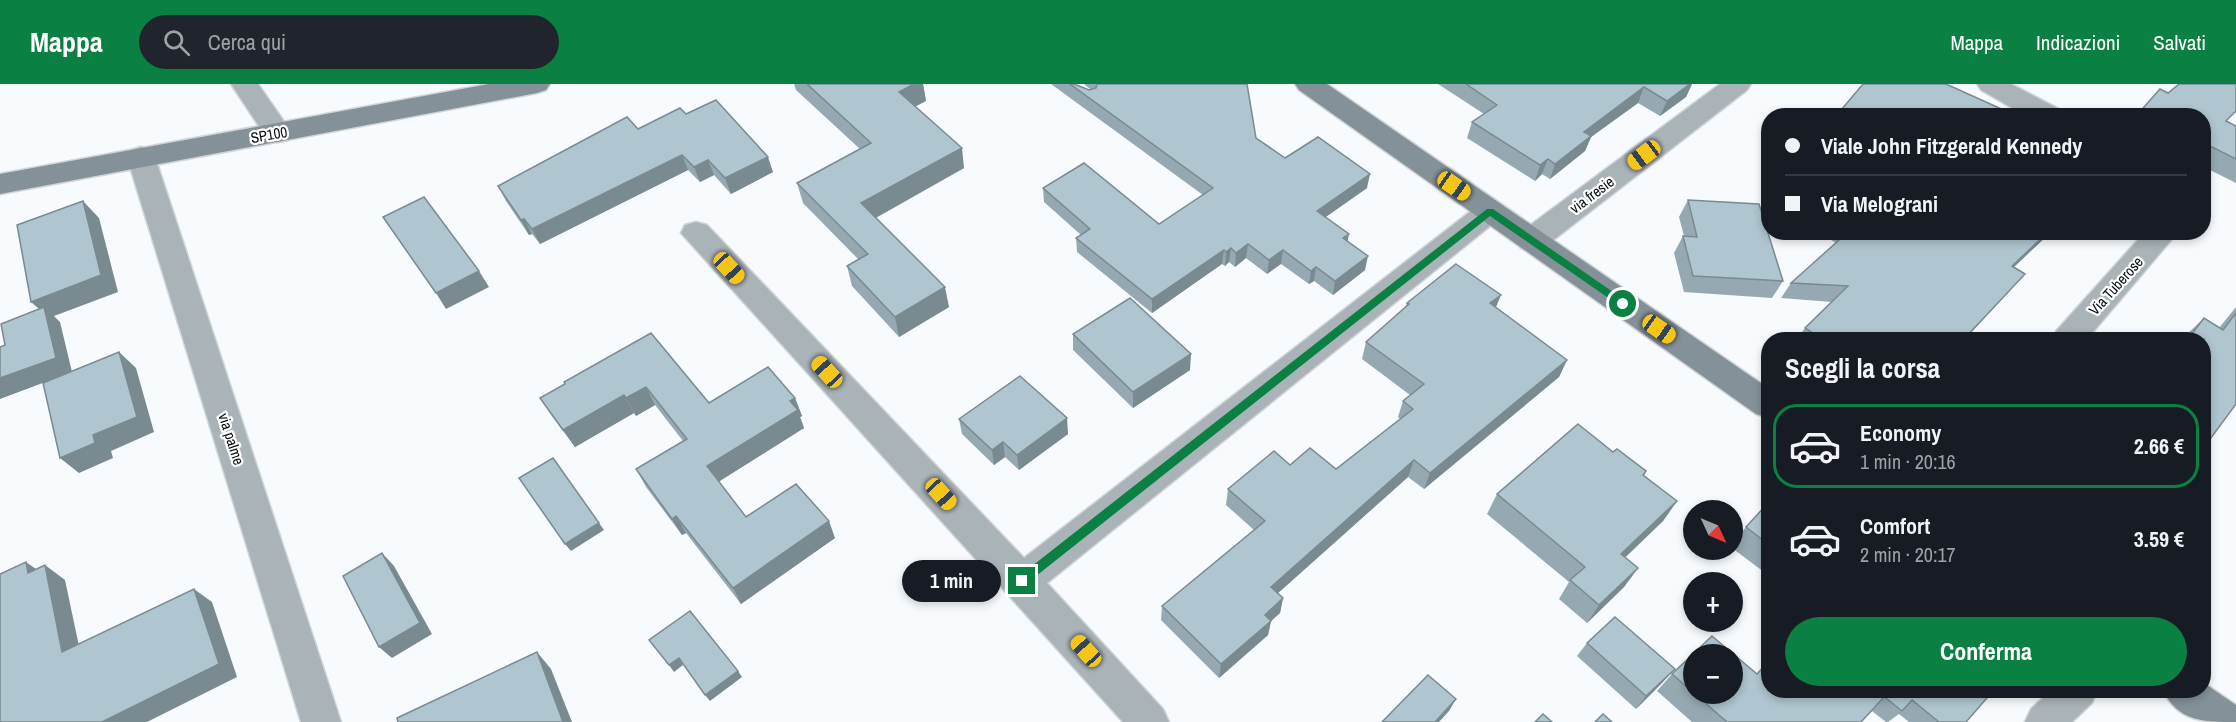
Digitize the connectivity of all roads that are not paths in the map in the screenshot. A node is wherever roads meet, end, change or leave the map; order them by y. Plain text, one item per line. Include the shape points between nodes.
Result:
1 (244, 84) edge
2 (537, 84) edge
3 (1308, 84) edge
4 (1738, 84) edge
5 (1990, 84) edge
6 (2034, 108) edge
7 (278, 133) junction
8 (141, 157) junction
9 (0, 184) edge
10 (1490, 211) junction
11 (696, 233) dead end
12 (1532, 240) junction
13 (2156, 240) edge
14 (2074, 332) edge
15 (1761, 400) edge
16 (1022, 581) junction
17 (2070, 698) edge
18 (2194, 698) edge
19 (321, 722) edge
20 (1149, 722) edge
21 (2045, 722) edge
22 (2228, 722) edge

1 - 7 street
2 - 7 street, SP100 / SP100
3 - 10 street
4 - 12 street, via fresie
5 - 6 street
7 - 8 street, SP100 / SP100
8 - 9 street, SP100 / SP100
8 - 19 street, via palme
10 - 12 street
10 - 16 street
11 - 16 street
12 - 15 street
13 - 14 street, Via Tuberose
16 - 20 street
17 - 21 street
18 - 22 street

